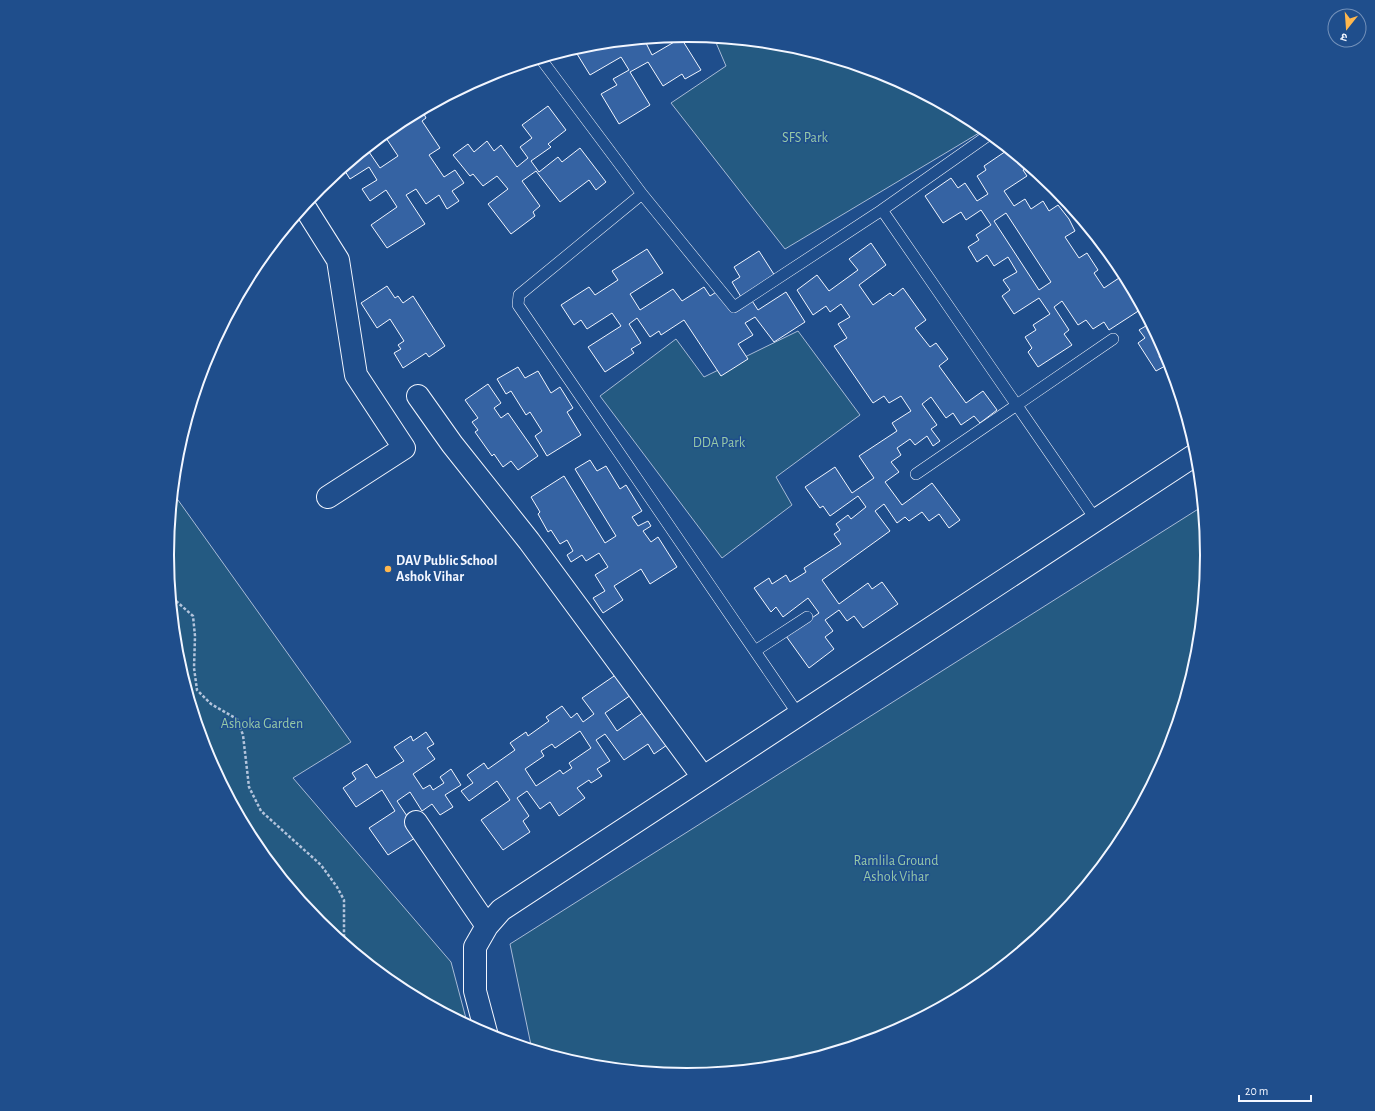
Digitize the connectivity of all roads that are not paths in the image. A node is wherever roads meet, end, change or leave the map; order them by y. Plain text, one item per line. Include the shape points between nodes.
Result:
1 (544, 62) edge
2 (985, 137) edge
3 (642, 194) junction
4 (882, 210) junction
5 (307, 211) edge
6 (1113, 339) dead end
7 (418, 396) dead end
8 (1016, 405) junction
9 (1191, 457) edge
10 (916, 474) dead end
11 (328, 497) dead end
12 (1096, 520) junction
13 (806, 617) dead end
14 (755, 651) junction
15 (798, 714) junction
16 (703, 777) junction
17 (416, 822) dead end
18 (487, 926) junction
19 (484, 1027) edge

1 - 3 lane
2 - 4 lane
3 - 4 lane via 734,307
3 - 14 lane via 519,295 518,305
4 - 8 lane
5 - 11 street via 338,260 356,375 404,448
6 - 8 lane
7 - 16 street via 452,444 529,541
8 - 10 lane
8 - 12 lane
9 - 12 street
12 - 15 street
13 - 14 lane
14 - 15 lane
15 - 16 street
16 - 18 street via 501,910
17 - 18 street
18 - 19 street via 475,947 474,970 476,997

